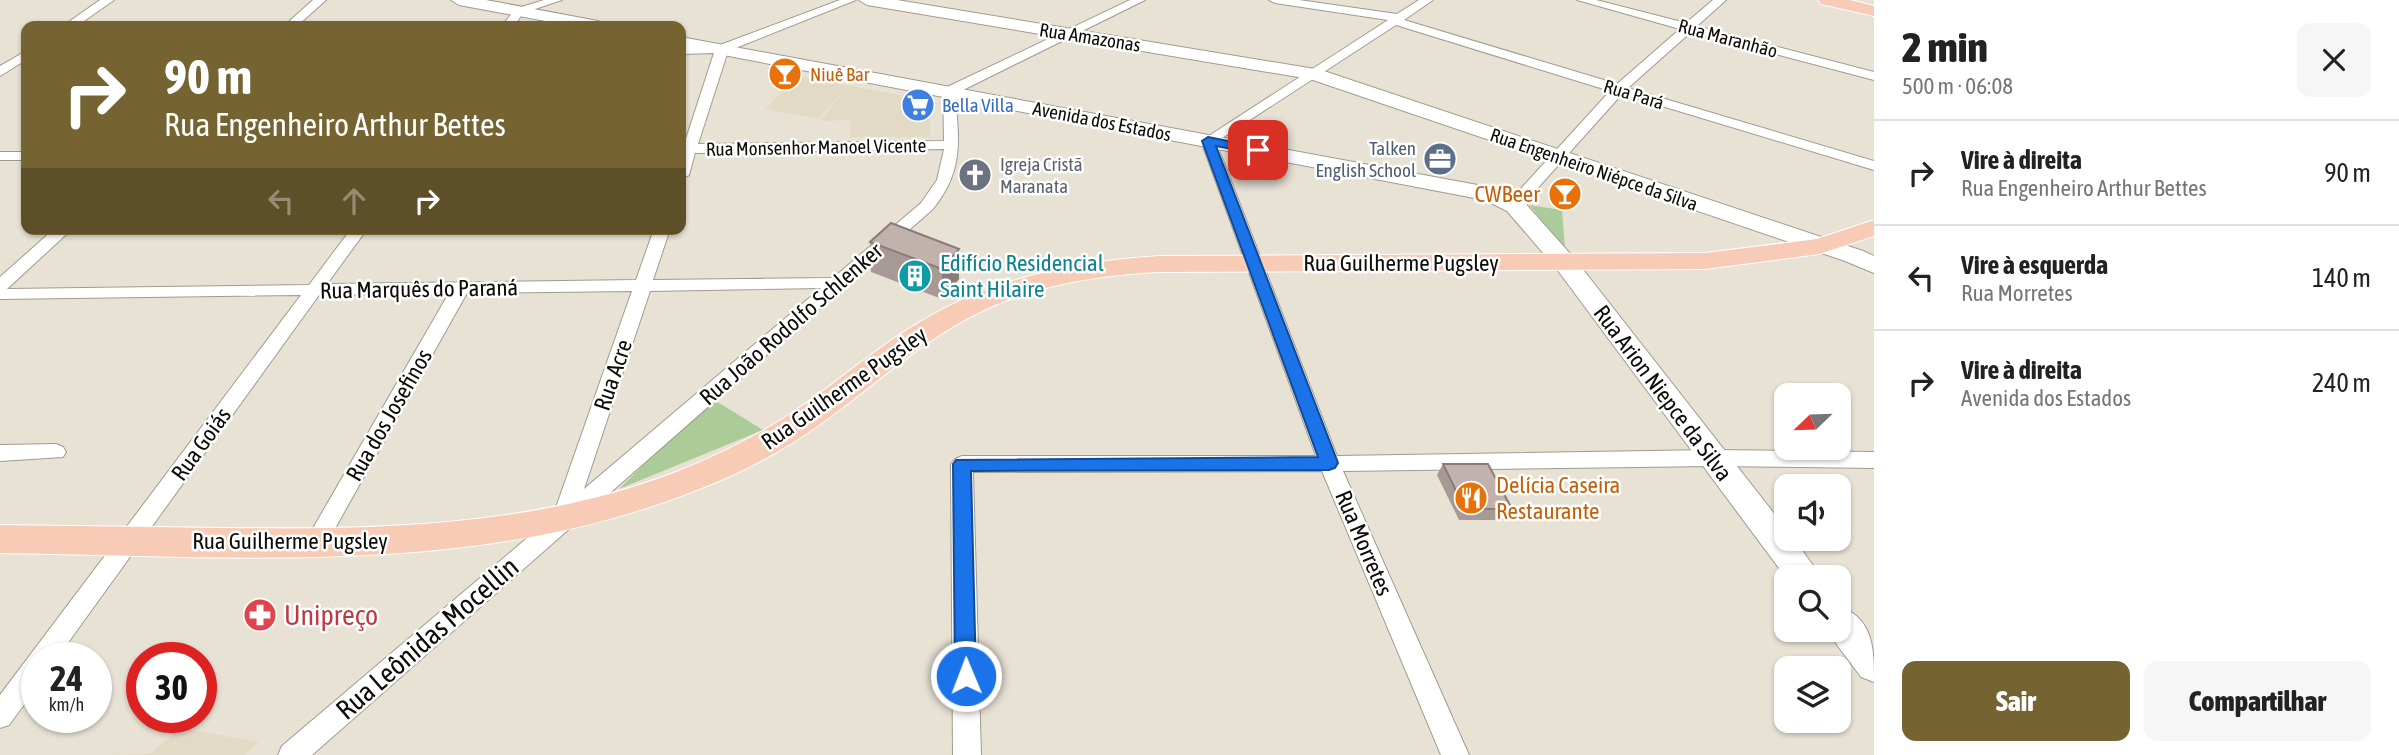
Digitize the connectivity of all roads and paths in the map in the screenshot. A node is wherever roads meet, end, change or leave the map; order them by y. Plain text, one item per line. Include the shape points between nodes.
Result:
1 (108, 0) edge
2 (320, 0) edge
3 (459, 0) edge
4 (556, 0) edge
5 (850, 0) edge
6 (867, 0) edge
7 (1139, 0) edge
8 (1275, 0) edge
9 (1427, 0) edge
10 (1583, 0) edge
11 (1720, 0) edge
12 (1827, 0) edge
13 (519, 11) junction
14 (1874, 11) edge
15 (1396, 20) junction
16 (76, 21) edge
17 (296, 21) edge
18 (512, 21) edge
19 (572, 21) edge
20 (1690, 28) junction
21 (1070, 34) junction
22 (686, 43) edge
23 (686, 50) edge
24 (722, 50) junction
25 (21, 56) edge
26 (0, 57) edge
27 (21, 59) edge
28 (0, 72) edge
29 (1314, 74) junction
30 (1874, 76) edge
31 (1619, 89) junction
32 (948, 92) junction
33 (1208, 141) junction
34 (686, 145) edge
35 (951, 145) junction
36 (686, 148) edge
37 (0, 156) edge
38 (21, 156) edge
39 (1557, 156) junction
40 (1874, 166) edge
41 (1519, 210) junction
42 (1874, 227) edge
43 (57, 235) edge
44 (355, 235) edge
45 (660, 235) edge
46 (1819, 246) junction
47 (1254, 263) junction
48 (1564, 263) junction
49 (1874, 266) edge
50 (838, 283) junction
51 (0, 286) edge
52 (643, 286) junction
53 (461, 288) junction
54 (314, 290) junction
55 (0, 294) edge
56 (0, 453) edge
57 (56, 453) dead end
58 (1712, 458) junction
59 (1874, 460) edge
60 (1329, 463) junction
61 (563, 521) junction
62 (0, 539) edge
63 (130, 540) junction
64 (316, 542) junction
65 (1795, 565) edge
66 (1851, 636) edge
67 (55, 642) edge
68 (1874, 666) edge
69 (21, 688) edge
70 (0, 716) edge
71 (292, 755) edge
72 (967, 755) edge
73 (1455, 755) edge

1 - 16 street
2 - 17 street
3 - 13 street
4 - 13 street
5 - 24 street
6 - 21 street, Rua Amazonas
7 - 21 street
8 - 15 street, Rua Pará
9 - 15 street
10 - 20 street, Rua Maranhão
11 - 20 street
12 - 14 main road
13 - 18 street
13 - 19 street
15 - 29 street
15 - 31 street, Rua Pará
20 - 30 street, Rua Maranhão
20 - 31 street
21 - 29 street, Rua Amazonas
21 - 32 street
22 - 24 street, Avenida dos Estados
23 - 24 street
24 - 32 street, Avenida dos Estados
24 - 34 street
25 - 26 street
27 - 28 street
29 - 33 street
29 - 39 street, Rua Engenheiro Niépce da Silva
31 - 39 street
31 - 40 street, Rua Pará
32 - 33 street, Avenida dos Estados
32 - 35 street, Rua João Rodolfo Schlenker
33 - 41 street, Avenida dos Estados via 1490,194
33 - 47 street, Rua Morretes
35 - 36 street, Rua Monsenhor Manoel Vicente
35 - 50 street, Rua João Rodolfo Schlenker via 947,179 935,197
37 - 38 street
39 - 41 street via 1518,201
39 - 46 street, Rua Engenheiro Niépce da Silva
41 - 48 street, Rua Arion Niepce da Silva
42 - 46 main road, Rua Guilherme Pugsley
43 - 51 street
44 - 54 street, Rua Goiás
45 - 52 street, Rua Acre
46 - 48 main road, Rua Guilherme Pugsley via 1705,261
46 - 49 street, Rua Engenheiro Niépce da Silva
47 - 48 main road, Rua Guilherme Pugsley
47 - 60 street, Rua Morretes
47 - 61 main road, Rua Guilherme Pugsley via 1093,269 1009,290 942,321 805,419 747,454 673,486
48 - 58 street, Rua Arion Niepce da Silva
50 - 52 street, Rua Marquês do Paraná
50 - 61 street, Rua João Rodolfo Schlenker
52 - 53 street, Rua Marquês do Paraná
52 - 61 street, Rua Acre
53 - 54 street, Rua Marquês do Paraná
53 - 64 street, Rua dos Josefinos
54 - 55 street, Rua Marquês do Paraná
54 - 63 street, Rua Goiás
56 - 57 street
58 - 59 street
58 - 60 street
58 - 65 street, Rua Arion Niepce da Silva
60 - 72 street via 962,464
60 - 73 street, Rua Morretes
61 - 64 main road, Rua Guilherme Pugsley via 443,539
61 - 71 street, Rua Leônidas Mocellin
62 - 63 main road, Rua Guilherme Pugsley
63 - 64 main road, Rua Guilherme Pugsley
63 - 67 street, Rua Goiás
66 - 68 street
69 - 70 street

